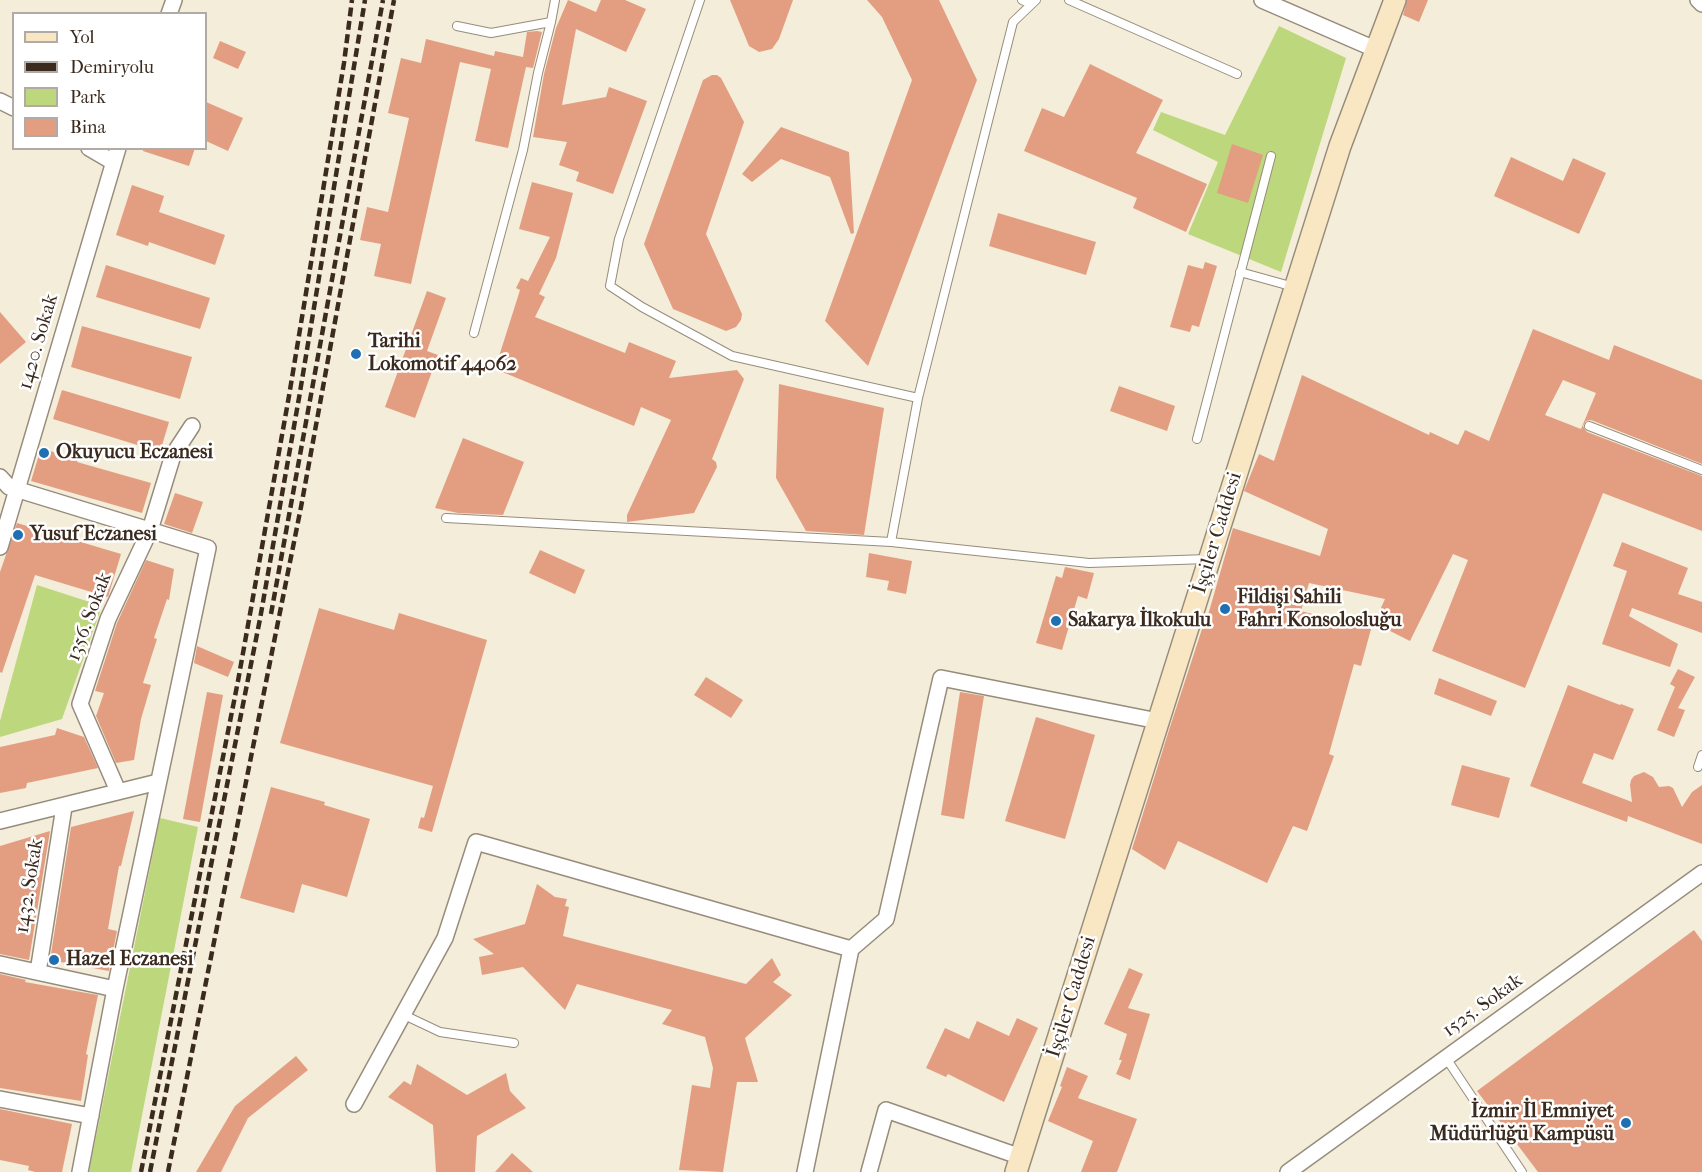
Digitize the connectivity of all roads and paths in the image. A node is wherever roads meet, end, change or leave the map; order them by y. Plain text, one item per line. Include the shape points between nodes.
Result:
1 (555, 0) edge
2 (700, 0) edge
3 (1022, 0) edge
4 (1070, 0) edge
5 (1262, 0) edge
6 (1395, 0) edge
7 (1698, 0) edge
8 (1033, 2) edge
9 (1702, 3) edge
10 (551, 22) junction
11 (457, 26) dead end
12 (1377, 50) junction
13 (1237, 74) dead end
14 (97, 150) edge
15 (116, 155) edge
16 (1271, 156) dead end
17 (1240, 272) junction
18 (1295, 288) junction
19 (474, 333) dead end
20 (918, 398) junction
21 (192, 426) dead end
22 (1589, 426) dead end
23 (1197, 439) dead end
24 (1702, 470) edge
25 (0, 477) edge
26 (18, 490) junction
27 (446, 518) dead end
28 (150, 530) junction
29 (891, 542) junction
30 (0, 547) edge
31 (1210, 558) junction
32 (1158, 721) junction
33 (1702, 755) edge
34 (1698, 767) dead end
35 (158, 782) junction
36 (118, 791) junction
37 (64, 807) junction
38 (0, 821) edge
39 (1702, 873) edge
40 (851, 949) junction
41 (0, 964) edge
42 (38, 972) junction
43 (115, 989) junction
44 (404, 1015) junction
45 (514, 1043) dead end
46 (1446, 1058) junction
47 (0, 1099) edge
48 (354, 1104) dead end
49 (91, 1116) junction
50 (1019, 1164) edge
51 (80, 1172) edge
52 (806, 1172) edge
53 (869, 1172) edge
54 (1288, 1172) edge
55 (1522, 1172) edge

1 - 10 lane
2 - 20 lane via 619,239 610,286 732,356
3 - 8 lane
4 - 13 lane
5 - 12 street
6 - 12 street, İşçiler Caddesi
7 - 9 street
8 - 20 lane via 1013,22
10 - 11 lane via 491,33
10 - 19 lane via 537,73 524,150
12 - 18 street, İşçiler Caddesi via 1340,146
14 - 15 street
15 - 26 street, 1420. Sokak
16 - 17 lane
17 - 18 lane
17 - 23 lane
18 - 31 street, İşçiler Caddesi
20 - 29 lane
21 - 28 street, 1356. Sokak via 173,455
22 - 24 lane
25 - 26 street
26 - 28 street
26 - 30 street, 1420. Sokak
27 - 29 lane
28 - 35 street via 208,548
28 - 36 street, 1356. Sokak via 108,619 80,704
29 - 31 lane via 1089,563
31 - 32 street, İşçiler Caddesi
32 - 40 street via 941,678 886,919
32 - 50 street, İşçiler Caddesi
33 - 34 lane
35 - 36 street
35 - 43 street
36 - 37 street
37 - 38 street
37 - 42 street, 1432. Sokak
39 - 46 street, 1525. Sokak
40 - 44 street via 476,842 445,938
40 - 52 street
41 - 42 street
42 - 43 street
43 - 49 street
44 - 45 lane via 440,1032
44 - 48 street
46 - 54 street, 1525. Sokak
46 - 55 lane
47 - 49 street
49 - 51 street
50 - 53 street via 886,1110

